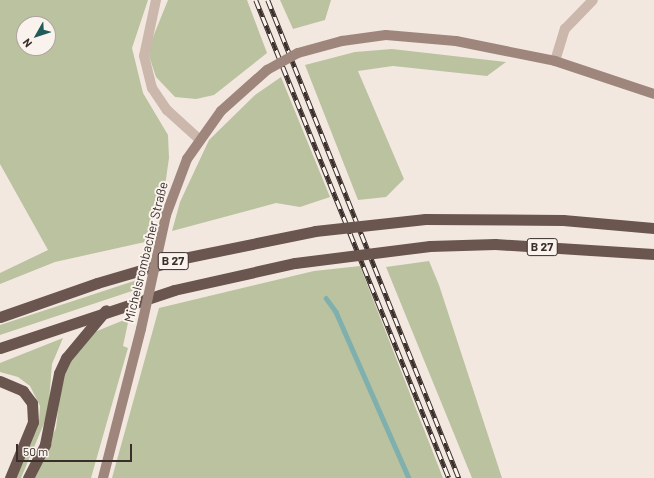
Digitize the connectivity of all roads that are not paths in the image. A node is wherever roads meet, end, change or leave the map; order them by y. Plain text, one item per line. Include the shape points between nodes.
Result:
1 (156, 0) edge
2 (593, 0) edge
3 (555, 61) junction
4 (654, 94) edge
5 (199, 139) junction
6 (654, 228) edge
7 (654, 254) edge
8 (107, 309) junction
9 (0, 317) edge
10 (0, 348) edge
11 (0, 380) edge
12 (10, 478) edge
13 (28, 478) edge
14 (103, 478) edge

1 - 5 street via 144,56 150,81 167,110
2 - 3 street via 565,29
3 - 4 main road, Michelsrombacher Straße
3 - 5 main road, Michelsrombacher Straße, bridge via 414,36 386,35 342,41 298,53 267,70 221,111
5 - 14 main road, Michelsrombacher Straße, bridge via 177,179 166,215 141,329
6 - 9 highway, B 27, bridge via 563,220 425,219 315,231 179,259 97,283
7 - 8 highway, B 27, bridge via 495,244 430,246 295,263
8 - 10 highway, B 27
8 - 13 highway via 66,358 59,373 46,444
11 - 12 highway via 23,391 32,403 33,422

